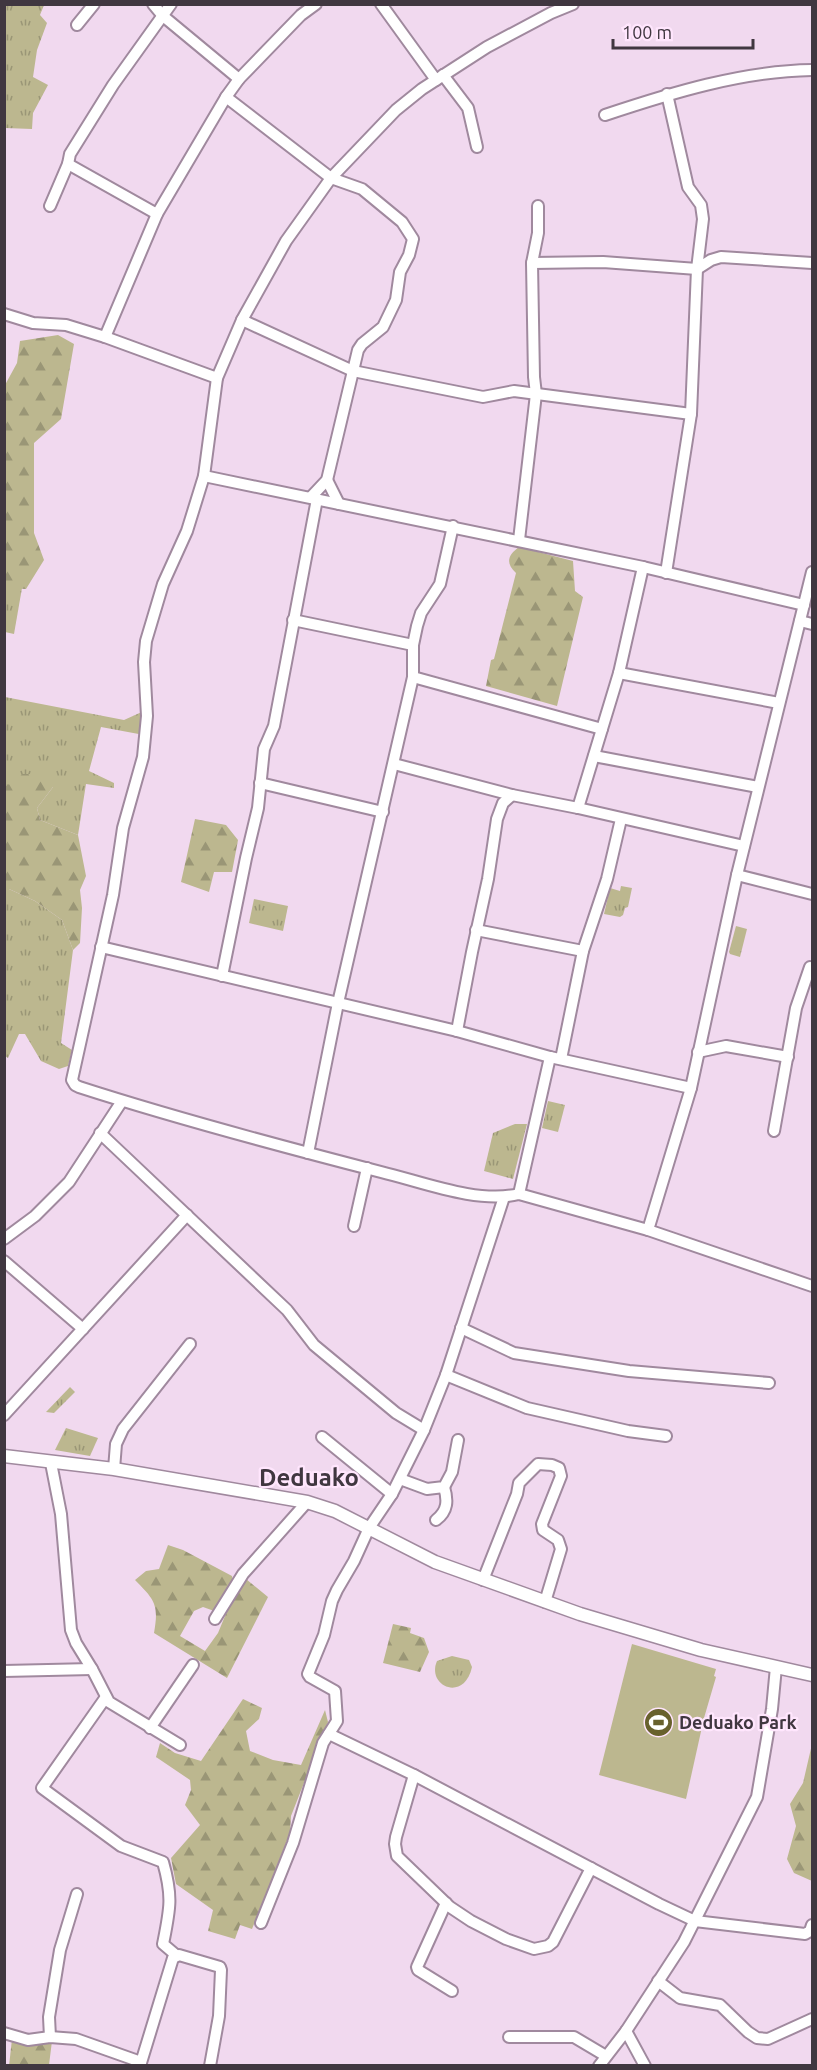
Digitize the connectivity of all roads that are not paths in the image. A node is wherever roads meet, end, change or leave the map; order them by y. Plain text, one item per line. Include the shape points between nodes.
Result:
1 (94, 4) edge
2 (153, 4) edge
3 (171, 4) edge
4 (316, 4) edge
5 (381, 4) edge
6 (573, 4) edge
7 (163, 16) junction
8 (77, 25) dead end
9 (813, 70) edge
10 (440, 78) junction
11 (239, 79) junction
12 (667, 94) junction
13 (226, 97) junction
14 (605, 116) dead end
15 (477, 147) dead end
16 (69, 164) junction
17 (331, 178) junction
18 (50, 206) dead end
19 (538, 206) dead end
20 (157, 214) junction
21 (532, 263) junction
22 (813, 264) edge
23 (697, 269) junction
24 (4, 314) edge
25 (242, 320) junction
26 (105, 337) junction
27 (353, 371) junction
28 (217, 378) junction
29 (536, 393) junction
30 (691, 414) junction
31 (204, 476) junction
32 (327, 480) junction
33 (314, 498) junction
34 (339, 504) junction
35 (453, 526) junction
36 (519, 540) junction
37 (643, 567) junction
38 (813, 572) edge
39 (666, 573) junction
40 (804, 605) junction
41 (293, 620) junction
42 (800, 621) junction
43 (813, 624) edge
44 (413, 645) junction
45 (620, 673) junction
46 (413, 677) junction
47 (779, 703) junction
48 (602, 729) junction
49 (594, 756) junction
50 (394, 764) junction
51 (260, 783) junction
52 (758, 787) junction
53 (512, 795) junction
54 (578, 808) junction
55 (383, 812) junction
56 (621, 819) junction
57 (744, 846) junction
58 (737, 875) junction
59 (813, 894) edge
60 (476, 930) junction
61 (101, 947) junction
62 (583, 951) junction
63 (812, 966) edge
64 (222, 976) junction
65 (339, 1004) junction
66 (458, 1031) junction
67 (698, 1052) junction
68 (788, 1057) junction
69 (556, 1058) junction
70 (691, 1088) junction
71 (122, 1101) junction
72 (774, 1131) dead end
73 (100, 1133) junction
74 (308, 1154) junction
75 (367, 1168) junction
76 (519, 1194) junction
77 (504, 1197) junction
78 (187, 1215) junction
79 (354, 1226) dead end
80 (648, 1230) junction
81 (4, 1239) edge
82 (4, 1261) edge
83 (813, 1286) edge
84 (461, 1328) junction
85 (83, 1329) junction
86 (190, 1344) dead end
87 (446, 1375) junction
88 (769, 1383) dead end
89 (4, 1415) edge
90 (424, 1430) junction
91 (666, 1436) dead end
92 (322, 1437) dead end
93 (458, 1440) dead end
94 (4, 1456) edge
95 (51, 1462) junction
96 (114, 1469) junction
97 (400, 1479) junction
98 (444, 1487) junction
99 (392, 1494) junction
100 (307, 1502) junction
101 (436, 1520) dead end
102 (369, 1528) junction
103 (483, 1580) junction
104 (545, 1602) junction
105 (215, 1619) dead end
106 (193, 1665) dead end
107 (776, 1667) junction
108 (92, 1669) junction
109 (4, 1671) edge
110 (813, 1675) edge
111 (106, 1697) junction
112 (150, 1728) junction
113 (329, 1734) junction
114 (180, 1745) dead end
115 (414, 1775) junction
116 (591, 1868) junction
117 (77, 1894) dead end
118 (446, 1903) junction
119 (696, 1921) junction
120 (261, 1923) dead end
121 (813, 1925) edge
122 (176, 1955) junction
123 (658, 1981) junction
124 (452, 1991) dead end
125 (813, 2019) edge
126 (626, 2031) junction
127 (4, 2032) edge
128 (50, 2037) junction
129 (509, 2037) dead end
130 (606, 2056) junction
131 (140, 2064) edge
132 (210, 2066) edge
133 (599, 2066) edge
134 (645, 2066) edge

1 - 8 street
2 - 7 street
3 - 7 street
4 - 11 street
5 - 10 street
6 - 10 street via 488,47
7 - 11 street
7 - 16 street via 113,85 70,154
9 - 12 street via 785,71
10 - 15 street via 468,108
10 - 17 street via 396,110
11 - 13 street
12 - 14 street
12 - 23 street via 688,187 701,205
13 - 17 street
13 - 20 street
16 - 18 street
16 - 20 street
17 - 25 street via 286,241
17 - 27 street via 363,189 402,222 413,238 400,272 396,300 383,327 362,344
19 - 21 street
20 - 26 street
21 - 23 street via 603,262
21 - 29 street
22 - 23 street via 721,257
23 - 30 street
24 - 26 street via 33,323 66,325
25 - 27 street
25 - 28 street
26 - 28 street
27 - 29 street via 483,397 514,391
27 - 32 street
28 - 31 street
29 - 30 street
29 - 36 street
30 - 39 street
31 - 33 street
31 - 61 street via 146,641 146,738 123,828
32 - 33 street
32 - 34 street
33 - 34 street
33 - 41 street
34 - 35 street
35 - 36 street
35 - 44 street via 440,584 421,613
36 - 37 street
37 - 39 street
37 - 45 street
38 - 40 street
39 - 40 street
40 - 42 street
41 - 44 street
41 - 51 street
42 - 43 street
42 - 47 street
44 - 46 street
45 - 47 street
45 - 48 street
46 - 48 street
46 - 50 street
47 - 52 street
48 - 49 street
49 - 52 street
49 - 54 street
50 - 53 street
50 - 55 street
51 - 55 street
51 - 64 street
52 - 57 street
53 - 54 street
53 - 60 street via 503,803 497,819
54 - 56 street
55 - 65 street
56 - 57 street
56 - 62 street via 607,879
57 - 58 street
58 - 59 street
58 - 67 street
60 - 62 street
60 - 66 street
61 - 64 street
61 - 71 street via 72,1080 79,1087
62 - 69 street
63 - 68 street via 796,1008
64 - 65 street
65 - 66 street
65 - 74 street
66 - 69 street
67 - 68 street via 726,1046
67 - 70 street
68 - 72 street
69 - 70 street
69 - 76 street
70 - 80 street
71 - 73 street
71 - 74 street
73 - 78 street
73 - 81 street via 69,1182 35,1216
74 - 75 street
75 - 77 street via 468,1194
75 - 79 street
76 - 77 street
76 - 80 street
77 - 84 street
78 - 85 street
78 - 90 street via 287,1310 314,1345 387,1407
80 - 83 street
82 - 85 street
84 - 87 street
84 - 88 street via 514,1353 629,1371
85 - 89 street
86 - 96 street via 123,1429 116,1444
87 - 90 street
87 - 91 street via 527,1408
90 - 97 street
92 - 99 street
93 - 98 street via 452,1472
94 - 95 street
95 - 96 street
95 - 108 street via 61,1514 71,1630
96 - 100 street
97 - 98 street via 427,1489
97 - 99 street
98 - 101 street via 445,1511
99 - 102 street
100 - 102 street
100 - 105 street via 243,1574
102 - 103 street via 410,1551
102 - 113 street via 332,1601 324,1635 309,1671 310,1677 334,1691 338,1717
103 - 104 street
103 - 104 street via 519,1484 538,1464 552,1465 559,1468 561,1476 542,1524 543,1530 558,1540 561,1549
104 - 107 street via 657,1638
106 - 112 street
107 - 110 street
107 - 119 street via 757,1797
108 - 109 street
108 - 111 street
111 - 112 street via 112,1705
111 - 122 street via 42,1788 121,1846 163,1862 170,1887 170,1910 163,1944
112 - 114 street
113 - 115 street
113 - 120 street via 293,1843
115 - 116 street
115 - 118 street via 395,1850 403,1864
116 - 118 street via 553,1942 543,1948 534,1949 506,1939
116 - 119 street
117 - 128 street via 60,1950 49,2017
118 - 124 street via 417,1966
119 - 121 street via 805,1934
119 - 123 street
122 - 131 street
122 - 132 street via 221,1970 219,2016
123 - 125 street via 680,1998 720,2005 757,2038 768,2039
123 - 126 street
126 - 130 street
126 - 134 street
127 - 128 street via 28,2040
128 - 131 street via 76,2039
129 - 130 street via 574,2037
130 - 133 street

